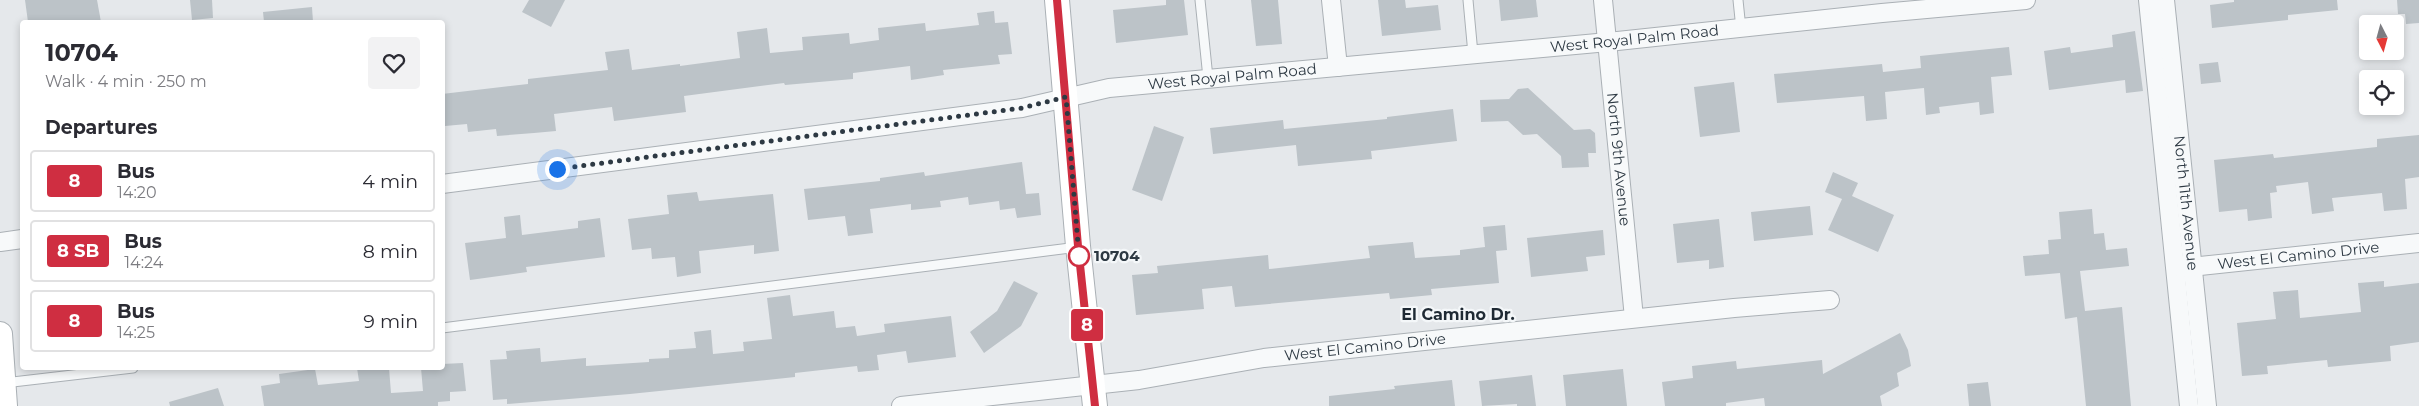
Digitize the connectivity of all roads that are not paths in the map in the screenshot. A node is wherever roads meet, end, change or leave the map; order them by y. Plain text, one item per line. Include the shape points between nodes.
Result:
1 (1057, 0) edge
2 (1200, 0) edge
3 (1331, 0) edge
4 (1468, 0) edge
5 (1604, 0) edge
6 (1738, 0) edge
7 (2020, 0) edge
8 (2148, 0) edge
9 (2165, 0) edge
10 (1882, 6) edge
11 (1741, 29) junction
12 (1608, 42) junction
13 (1473, 54) junction
14 (1338, 67) junction
15 (1208, 78) junction
16 (1066, 97) junction
17 (445, 184) edge
18 (20, 239) edge
19 (0, 242) edge
20 (2419, 243) edge
21 (1078, 246) junction
22 (2184, 268) junction
23 (1830, 300) dead end
24 (1634, 318) junction
25 (445, 328) edge
26 (0, 334) edge
27 (122, 370) edge
28 (3, 394) edge
29 (1094, 395) edge
30 (901, 406) edge
31 (2189, 406) edge
32 (2207, 406) edge

1 - 16 main road
2 - 15 lane
3 - 14 street
4 - 13 lane
5 - 12 street, North 9th Avenue
6 - 11 lane
7 - 10 street, West Royal Palm Road
8 - 22 street, North 11th Avenue
9 - 22 street, North 11th Avenue
10 - 11 street, West Royal Palm Road
11 - 12 street, West Royal Palm Road
12 - 13 street, West Royal Palm Road
12 - 24 street, North 9th Avenue
13 - 14 street, West Royal Palm Road
14 - 15 street, West Royal Palm Road
15 - 16 street, West Royal Palm Road via 1109,88
16 - 17 street, West Royal Palm Road via 1022,108
16 - 21 main road
18 - 19 street
20 - 22 street, West El Camino Drive
21 - 25 lane
21 - 29 main road
22 - 31 street, North 11th Avenue
22 - 32 street, North 11th Avenue
23 - 24 street, West El Camino Drive
24 - 29 street, West El Camino Drive via 1264,358 1139,380
26 - 28 main road
27 - 28 lane
29 - 30 street, West El Camino Drive

